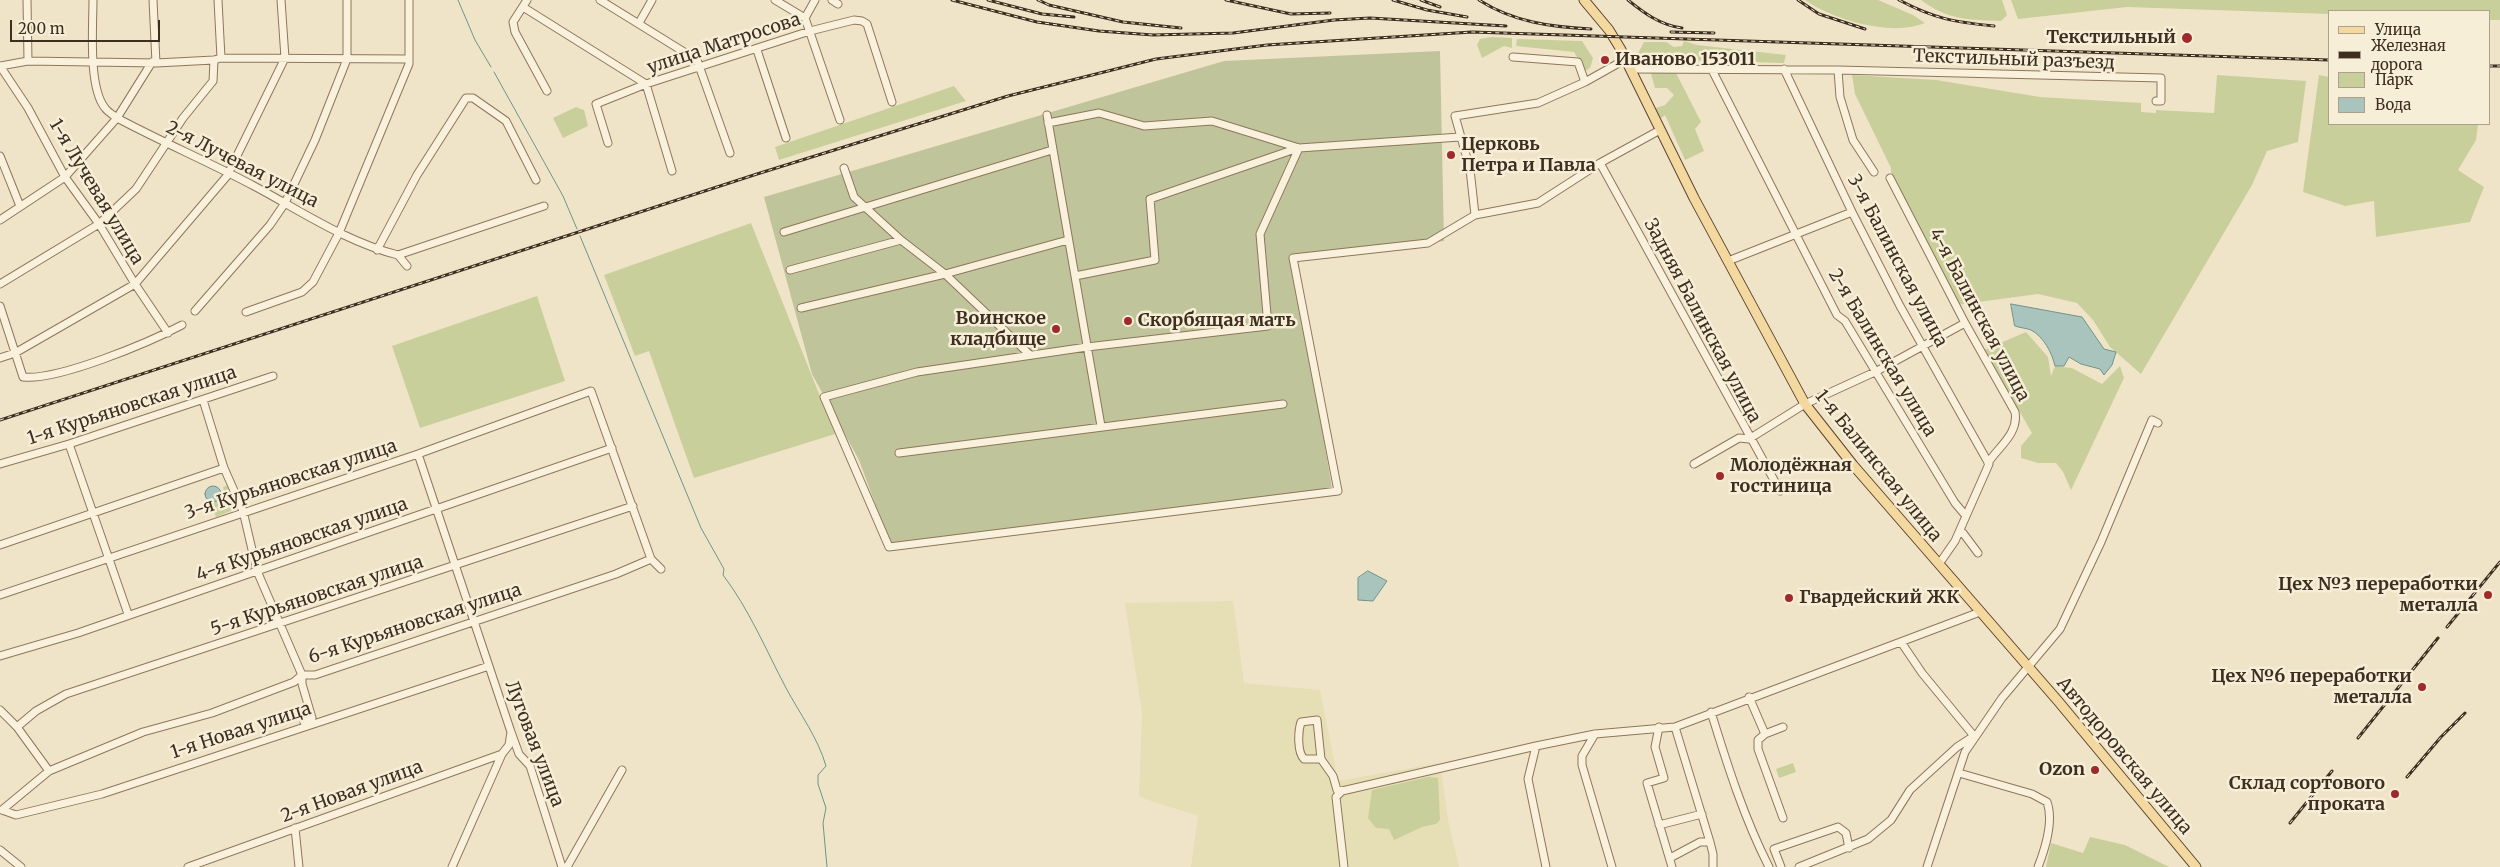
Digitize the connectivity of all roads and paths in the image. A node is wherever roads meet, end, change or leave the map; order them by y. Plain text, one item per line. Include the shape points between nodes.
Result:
1 (27, 0) edge
2 (93, 0) edge
3 (153, 0) edge
4 (218, 0) edge
5 (282, 0) edge
6 (346, 0) edge
7 (408, 0) edge
8 (600, 0) edge
9 (652, 0) edge
10 (775, 0) edge
11 (815, 0) edge
12 (1584, 0) edge
13 (525, 3) edge
14 (805, 18) junction
15 (639, 23) junction
16 (810, 31) junction
17 (757, 50) junction
18 (1513, 57) dead end
19 (285, 58) junction
20 (218, 59) junction
21 (348, 59) junction
22 (1626, 59) junction
23 (28, 60) junction
24 (93, 62) junction
25 (154, 62) junction
26 (409, 62) junction
27 (0, 66) edge
28 (701, 67) junction
29 (1711, 68) junction
30 (1630, 69) junction
31 (1784, 69) junction
32 (1838, 70) junction
33 (1586, 82) junction
34 (646, 84) junction
35 (547, 91) dead end
36 (2156, 101) dead end
37 (892, 102) dead end
38 (117, 118) junction
39 (840, 120) dead end
40 (1660, 130) junction
41 (1460, 137) junction
42 (786, 138) dead end
43 (608, 143) dead end
44 (166, 144) junction
45 (1298, 148) junction
46 (1052, 150) junction
47 (730, 152) dead end
48 (0, 156) edge
49 (1600, 163) junction
50 (844, 168) dead end
51 (672, 171) dead end
52 (1874, 172) dead end
53 (229, 173) junction
54 (65, 177) junction
55 (1890, 178) dead end
56 (536, 180) dead end
57 (285, 202) junction
58 (20, 206) junction
59 (544, 206) dead end
60 (866, 208) junction
61 (1852, 212) junction
62 (1475, 215) junction
63 (0, 220) edge
64 (99, 224) junction
65 (784, 232) dead end
66 (339, 233) junction
67 (1795, 236) junction
68 (901, 240) junction
69 (1068, 240) junction
70 (377, 250) junction
71 (398, 255) junction
72 (1728, 261) junction
73 (407, 266) dead end
74 (790, 270) dead end
75 (945, 274) junction
76 (1075, 276) junction
77 (0, 284) edge
78 (135, 284) junction
79 (0, 306) edge
80 (801, 308) dead end
81 (195, 311) dead end
82 (246, 312) dead end
83 (1965, 323) junction
84 (182, 325) dead end
85 (168, 333) junction
86 (1923, 346) junction
87 (1087, 347) junction
88 (15, 353) junction
89 (1030, 355) junction
90 (0, 358) edge
91 (1877, 371) junction
92 (273, 376) dead end
93 (203, 400) junction
94 (1283, 404) dead end
95 (1805, 404) junction
96 (2158, 422) dead end
97 (1101, 426) junction
98 (1749, 439) junction
99 (69, 444) junction
100 (612, 448) junction
101 (899, 453) dead end
102 (418, 454) junction
103 (0, 464) edge
104 (1694, 464) dead end
105 (1988, 464) junction
106 (224, 468) junction
107 (1780, 491) dead end
108 (633, 506) junction
109 (436, 510) junction
110 (243, 512) junction
111 (92, 513) junction
112 (1966, 516) junction
113 (1963, 533) dead end
114 (0, 545) edge
115 (1978, 553) dead end
116 (108, 558) junction
117 (651, 559) junction
118 (1939, 564) junction
119 (456, 566) junction
120 (661, 569) dead end
121 (257, 571) junction
122 (0, 594) edge
123 (1980, 612) junction
124 (128, 614) junction
125 (474, 622) junction
126 (279, 623) junction
127 (1901, 642) junction
128 (0, 656) edge
129 (488, 663) junction
130 (2027, 667) junction
131 (302, 675) junction
132 (1749, 697) junction
133 (0, 710) edge
134 (1711, 712) junction
135 (17, 727) junction
136 (1659, 727) junction
137 (1674, 727) junction
138 (1783, 727) dead end
139 (290, 730) junction
140 (511, 732) junction
141 (1595, 734) junction
142 (1764, 734) junction
143 (1974, 736) junction
144 (1536, 746) junction
145 (502, 754) junction
146 (1321, 759) junction
147 (622, 770) dead end
148 (49, 771) junction
149 (1959, 773) junction
150 (1342, 791) junction
151 (2, 810) joint
152 (1702, 814) junction
153 (1782, 815) dead end
154 (1658, 825) junction
155 (295, 828) junction
156 (1710, 842) junction
157 (1849, 848) junction
158 (0, 850) edge
159 (1670, 858) junction
160 (21, 867) edge
161 (188, 867) edge
162 (299, 867) edge
163 (452, 867) edge
164 (562, 867) edge
165 (566, 867) edge
166 (1344, 867) edge
167 (1546, 867) edge
168 (1612, 867) edge
169 (1672, 867) edge
170 (1713, 867) edge
171 (1769, 867) edge
172 (1781, 867) edge
173 (1799, 867) edge
174 (1927, 867) edge
175 (2038, 867) edge
176 (2196, 867) edge

1 - 23 street
2 - 24 street, 2-я Лучевая улица
3 - 25 street
4 - 20 street
5 - 19 street
6 - 21 street
7 - 26 street
8 - 15 street
9 - 15 street
10 - 14 street
11 - 14 street
12 - 22 main road, 1-я Балинская улица via 1609,30
13 - 34 street
13 - 35 street via 513,22 518,41
14 - 16 street
15 - 28 street via 697,60
16 - 17 street, улица Матросова
16 - 37 street, улица Матросова via 854,20 867,24
16 - 39 street
17 - 28 street, улица Матросова
17 - 42 street
18 - 33 street via 1578,62
19 - 20 street
19 - 21 street
19 - 53 street
20 - 25 street
20 - 44 street via 213,82
21 - 26 street
21 - 57 street
22 - 30 main road, 1-я Балинская улица
22 - 33 street
23 - 24 street
23 - 27 street
24 - 25 street
24 - 38 street, 2-я Лучевая улица via 98,93 105,107
25 - 38 street
26 - 66 street
27 - 54 street, 1-я Лучевая улица via 28,108
28 - 34 street, улица Матросова
28 - 47 street
29 - 30 street
29 - 31 street
29 - 67 street, 2-я Балинская улица
30 - 40 main road, 1-я Балинская улица
31 - 32 street
31 - 61 street, 3-я Балинская улица
32 - 36 street, Текстильный разъезд via 2161,78 2161,100
32 - 52 street via 1840,97 1853,140
33 - 41 street via 1538,103 1456,116
34 - 43 street, улица Матросова via 596,104
34 - 51 street
38 - 44 street, 2-я Лучевая улица
38 - 54 street
40 - 49 street
40 - 72 main road, 1-я Балинская улица
41 - 45 street
41 - 62 street via 1470,169
44 - 53 street, 2-я Лучевая улица
44 - 64 street via 136,189
45 - 46 street via 1212,121 1144,126 1099,113 1047,119
45 - 76 street via 1150,199 1156,260
45 - 87 street via 1260,234 1268,326
46 - 60 street
46 - 69 street
48 - 58 street
49 - 62 street via 1538,203
49 - 98 street, Задняя Балинская улица
50 - 60 street via 854,197
53 - 57 street, 2-я Лучевая улица
53 - 78 street
54 - 58 street
54 - 64 street, 1-я Лучевая улица
55 - 83 street, 4-я Балинская улица
56 - 70 street via 506,121 473,98 466,98 417,176
57 - 66 street, 2-я Лучевая улица
57 - 81 street via 270,225
58 - 63 street
59 - 71 street
60 - 65 street
60 - 68 street
61 - 67 street
61 - 86 street, 3-я Балинская улица
62 - 89 street via 1428,243 1293,258 1338,491 889,547 824,397 917,372
64 - 77 street
64 - 78 street, 1-я Лучевая улица
66 - 70 street, 2-я Лучевая улица
66 - 82 street via 313,282 302,292
67 - 72 street
67 - 91 street, 2-я Балинская улица via 1837,315 1845,321
68 - 74 street
68 - 75 street
69 - 75 street
69 - 76 street
70 - 71 street, 2-я Лучевая улица
71 - 73 street
72 - 95 main road, 1-я Балинская улица
75 - 80 street
75 - 89 street
76 - 87 street
78 - 85 street, 1-я Лучевая улица
78 - 88 street
79 - 88 street
83 - 86 street
83 - 105 street, 4-я Балинская улица via 2016,415 2005,445
84 - 85 street
85 - 88 street via 62,372 23,377
86 - 91 street
86 - 105 street, 3-я Балинская улица
87 - 89 street
87 - 97 street
88 - 90 street
91 - 95 street
91 - 112 street, 2-я Балинская улица via 1955,503
92 - 93 street, 1-я Курьяновская улица
93 - 99 street, 1-я Курьяновская улица
93 - 106 street
94 - 97 street
95 - 98 street
95 - 118 main road, 1-я Балинская улица
96 - 130 street via 2152,420 2070,611 2060,629
97 - 101 street
98 - 104 street via 1739,438
98 - 107 street, Задняя Балинская улица
99 - 103 street, 1-я Курьяновская улица
99 - 111 street
100 - 102 street, 3-я Курьяновская улица via 591,391
100 - 108 street
100 - 109 street, 4-я Курьяновская улица
102 - 109 street, Луговая улица
102 - 110 street, 3-я Курьяновская улица
105 - 112 street, 4-я Балинская улица
106 - 110 street
106 - 111 street
108 - 117 street
108 - 119 street, 5-я Курьяновская улица
109 - 119 street, Луговая улица
109 - 121 street, 4-я Курьяновская улица
110 - 116 street, 3-я Курьяновская улица
110 - 121 street
111 - 114 street
111 - 116 street
112 - 118 street, 4-я Балинская улица via 1955,541
113 - 115 street
116 - 122 street, 3-я Курьяновская улица
116 - 124 street
117 - 120 street
117 - 125 street, 6-я Курьяновская улица
118 - 123 main road, 1-я Балинская улица
119 - 125 street, Луговая улица
119 - 126 street, 5-я Курьяновская улица
121 - 124 street, 4-я Курьяновская улица
121 - 126 street
123 - 127 street
123 - 130 main road, Автодоровская улица
124 - 128 street, 4-я Курьяновская улица
125 - 129 street, Луговая улица
125 - 131 street, 6-я Курьяновская улица via 315,675
126 - 131 street
126 - 135 street, 5-я Курьяновская улица via 66,694 36,711
127 - 132 street
127 - 143 street via 1922,674
129 - 139 street, 1-я Новая улица
129 - 140 street, Луговая улица
130 - 143 street
130 - 176 main road, Автодоровская улица
131 - 139 street via 312,718
131 - 148 street, 6-я Курьяновская улица via 294,682 212,712 143,732
132 - 134 street
132 - 142 street
133 - 135 street
134 - 137 street
134 - 171 street via 1725,758
135 - 148 street
136 - 137 street
136 - 141 street
136 - 154 street via 1655,747 1664,778 1647,783
137 - 152 street
138 - 142 street
139 - 151 street, 1-я Новая улица via 102,794 16,815
140 - 145 street via 509,745
140 - 164 street, Луговая улица via 519,754 530,766
141 - 144 street
141 - 168 street via 1582,756 1582,765
142 - 153 street via 1758,740 1758,749
143 - 149 street
143 - 157 street via 1957,747 1910,790 1891,820
144 - 150 street
144 - 167 street via 1528,779
145 - 155 street, 2-я Новая улица
145 - 163 street
146 - 146 street via 1304,759 1301,756 1301,722 1317,720
146 - 150 street via 1333,776 1337,790
147 - 165 street
148 - 151 street, 6-я Курьяновская улица
149 - 174 street
149 - 175 street via 2032,794 2047,802 2051,811 2050,822
150 - 166 street via 1336,797
152 - 154 street
152 - 156 street
154 - 159 street
155 - 161 street, 2-я Новая улица
155 - 162 street
156 - 159 street via 1700,842
156 - 170 street via 1714,854
157 - 172 street via 1846,833 1838,826 1774,849
157 - 173 street
158 - 160 street
159 - 169 street

